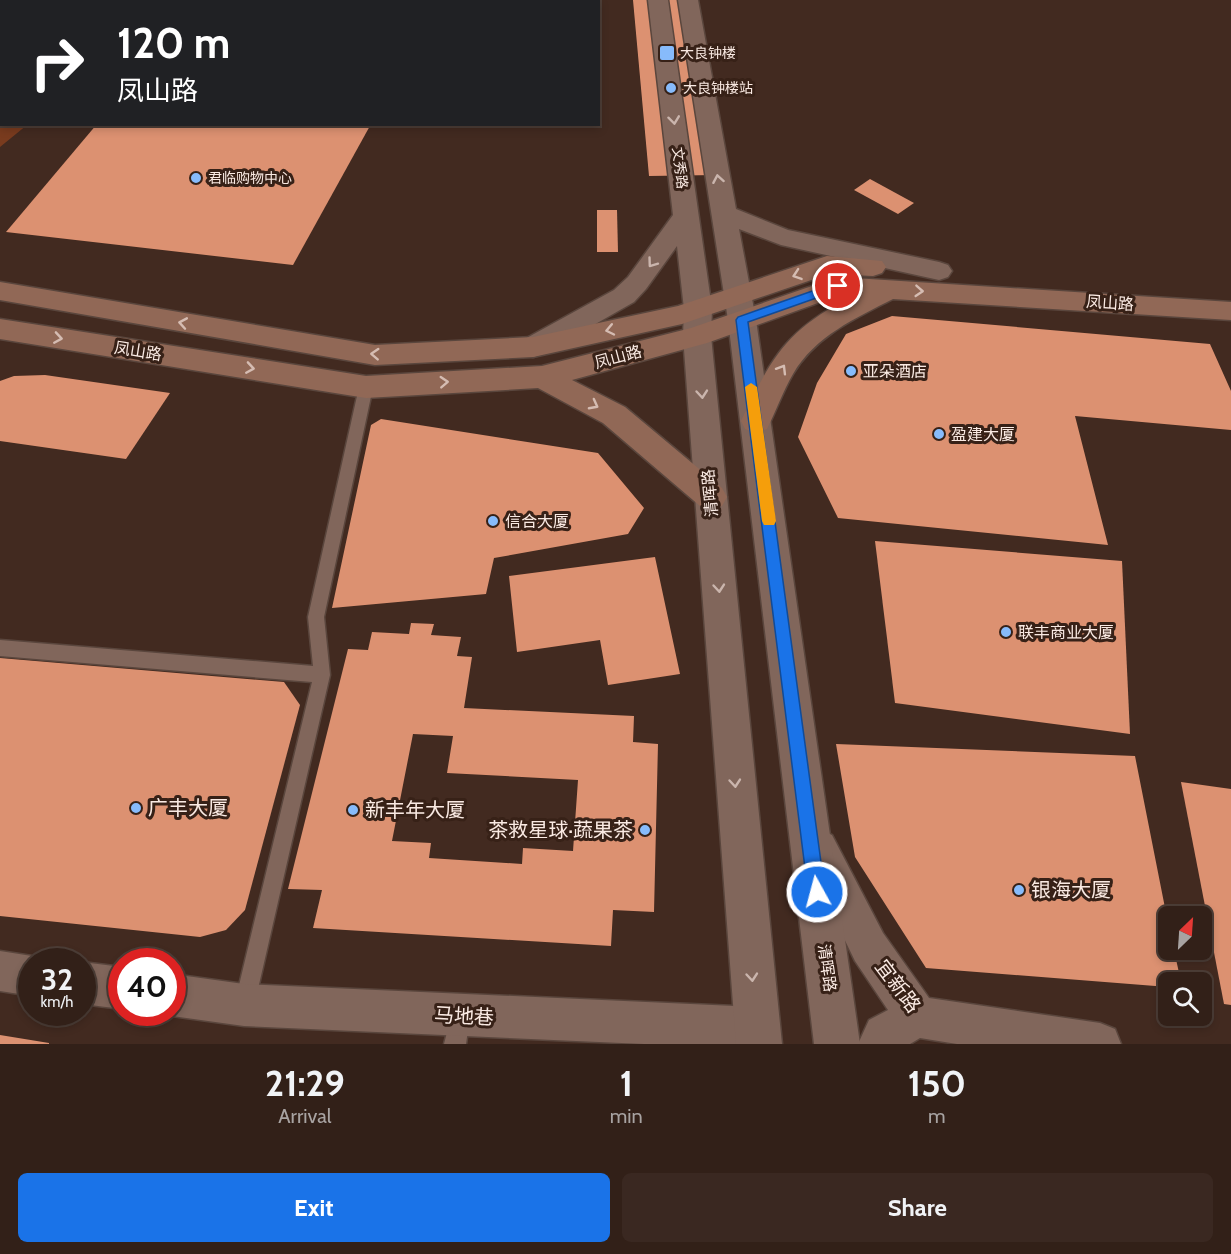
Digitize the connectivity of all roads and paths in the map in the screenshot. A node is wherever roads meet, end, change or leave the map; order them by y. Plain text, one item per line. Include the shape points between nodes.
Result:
1 (658, 0) edge
2 (688, 0) edge
3 (724, 213) junction
4 (686, 215) junction
5 (939, 271) junction
6 (889, 289) junction
7 (1231, 289) edge
8 (0, 291) edge
9 (740, 308) junction
10 (1231, 311) edge
11 (697, 322) junction
12 (0, 329) edge
13 (533, 347) junction
14 (542, 377) junction
15 (366, 387) junction
16 (756, 421) junction
17 (711, 497) junction
18 (0, 648) edge
19 (322, 675) junction
20 (808, 826) junction
21 (0, 971) edge
22 (18, 974) edge
23 (186, 997) edge
24 (244, 1005) junction
25 (917, 1017) junction
26 (457, 1030) edge
27 (758, 1036) edge
28 (837, 1044) edge
29 (879, 1044) edge
30 (1100, 1044) edge

1 -> 4 street, 文秀路
3 -> 2 street
3 - 5 street via 781,237
3 - 9 street
4 - 11 street, 文秀路
4 -> 13 street via 624,296
5 - 7 main road, 凤山路
5 -> 9 main road, 凤山路 via 827,265
6 - 9 main road, 凤山路 via 838,286
6 -> 10 main road, 凤山路
16 -> 6 main road via 777,376 805,338
13 -> 8 main road, 凤山路 via 375,355
9 - 11 main road, 凤山路
9 - 16 street, 清晖路
11 -> 13 main road, 凤山路 via 682,315
11 - 14 main road, 凤山路
11 -> 17 street, 清晖路
12 -> 15 main road, 凤山路
15 -> 14 main road, 凤山路
14 -> 17 main road via 614,415
15 - 19 lane via 316,617
16 - 20 street, 清晖路
17 -> 27 street, 清晖路
18 - 19 lane
19 - 24 lane
20 - 25 street, 宜新路 via 869,947
20 - 28 street, 清晖路
21 - 22 street
23 - 24 street, 马地巷
24 - 26 street, 马地巷
25 - 29 street via 884,1035
25 - 30 street, 宜新路
26 - 27 street, 马地巷

